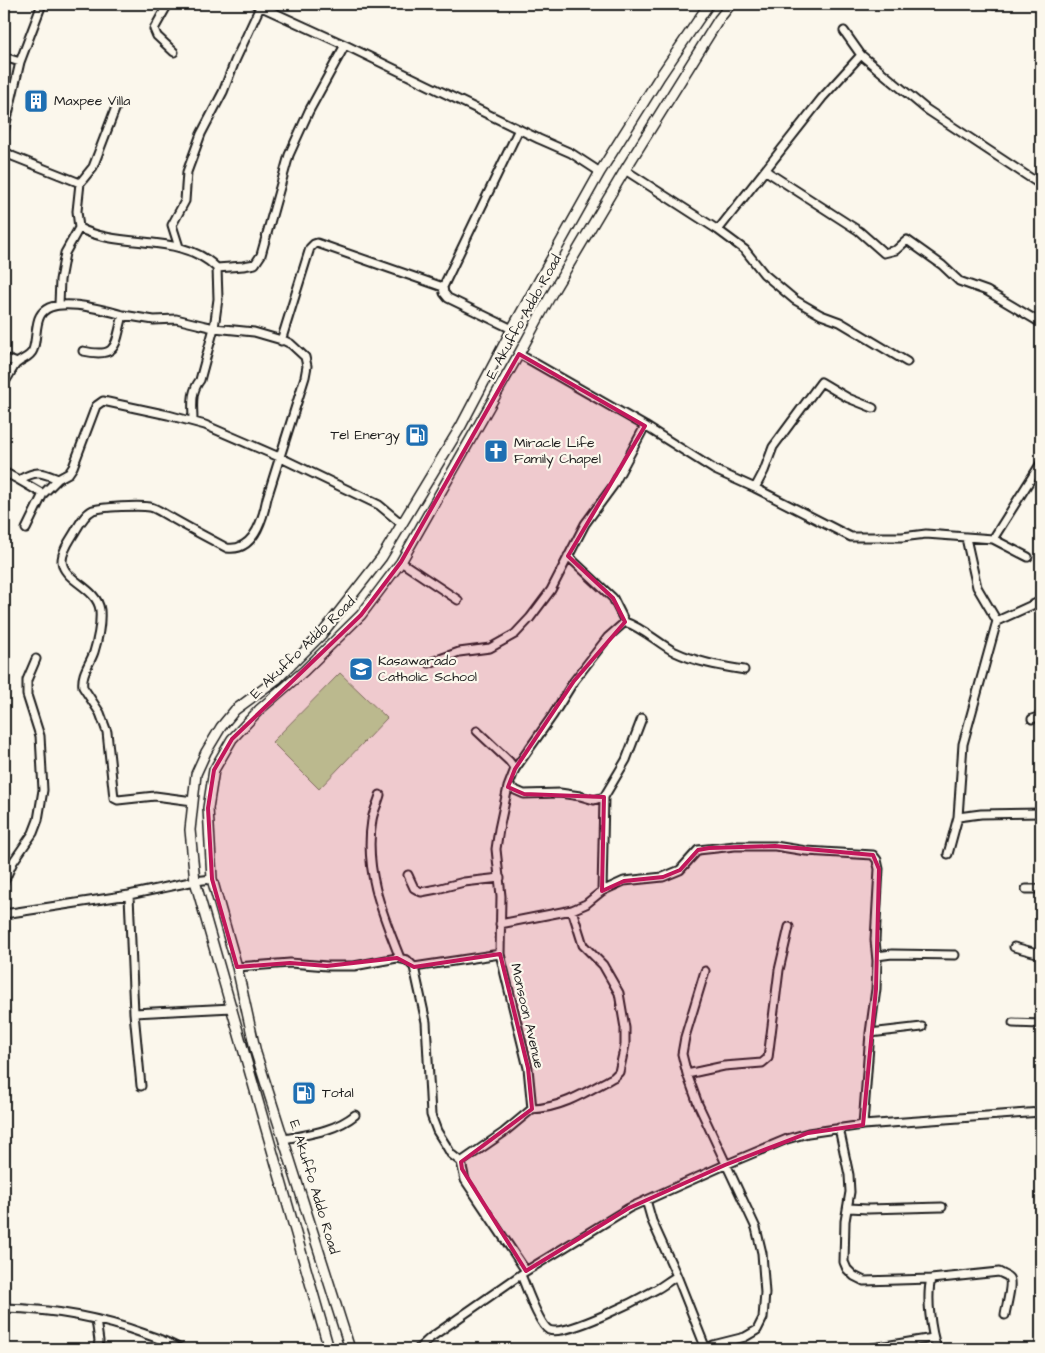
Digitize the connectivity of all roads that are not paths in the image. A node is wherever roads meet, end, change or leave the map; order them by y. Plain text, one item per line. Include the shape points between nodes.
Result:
1 (42, 4) edge
2 (168, 4) edge
3 (709, 4) edge
4 (731, 4) edge
5 (258, 5) edge
6 (844, 31) dead end
7 (345, 45) junction
8 (174, 52) dead end
9 (861, 55) junction
10 (4, 57) edge
11 (20, 62) junction
12 (116, 107) dead end
13 (519, 129) junction
14 (4, 132) edge
15 (4, 149) edge
16 (625, 170) junction
17 (766, 171) junction
18 (600, 172) junction
19 (80, 183) junction
20 (1041, 185) edge
21 (80, 228) junction
22 (718, 230) junction
23 (179, 247) junction
24 (217, 268) junction
25 (443, 287) junction
26 (59, 304) junction
27 (123, 315) junction
28 (1041, 323) edge
29 (214, 328) junction
30 (512, 329) junction
31 (281, 341) junction
32 (83, 350) dead end
33 (519, 354) junction
34 (4, 358) edge
35 (907, 362) dead end
36 (17, 363) junction
37 (4, 383) edge
38 (873, 408) dead end
39 (193, 421) junction
40 (645, 426) junction
41 (279, 457) junction
42 (1041, 464) edge
43 (4, 472) edge
44 (58, 479) junction
45 (19, 480) junction
46 (755, 488) junction
47 (43, 494) junction
48 (402, 524) junction
49 (26, 529) dead end
50 (966, 538) junction
51 (993, 539) junction
52 (568, 556) junction
53 (1028, 558) dead end
54 (401, 562) junction
55 (458, 600) dead end
56 (1041, 601) edge
57 (997, 621) junction
58 (624, 622) junction
59 (36, 659) dead end
60 (429, 663) dead end
61 (744, 670) dead end
62 (1041, 716) edge
63 (642, 718) dead end
64 (1032, 719) dead end
65 (477, 731) dead end
66 (514, 769) junction
67 (508, 787) junction
68 (380, 795) dead end
69 (604, 798) junction
70 (193, 801) junction
71 (1041, 813) edge
72 (958, 817) junction
73 (948, 854) dead end
74 (408, 875) dead end
75 (500, 878) junction
76 (212, 879) junction
77 (195, 881) junction
78 (4, 882) edge
79 (1026, 889) dead end
80 (1041, 890) edge
81 (602, 891) junction
82 (129, 895) junction
83 (572, 910) junction
84 (4, 914) edge
85 (500, 924) junction
86 (789, 927) dead end
87 (1014, 948) dead end
88 (500, 954) junction
89 (1041, 954) edge
90 (955, 955) dead end
91 (876, 956) junction
92 (400, 958) junction
93 (238, 966) junction
94 (414, 966) junction
95 (705, 971) dead end
96 (232, 1008) junction
97 (134, 1013) junction
98 (1013, 1023) dead end
99 (1041, 1024) edge
100 (922, 1027) dead end
101 (870, 1034) junction
102 (686, 1074) junction
103 (141, 1086) dead end
104 (532, 1109) junction
105 (1041, 1112) edge
106 (355, 1114) dead end
107 (863, 1125) junction
108 (839, 1128) junction
109 (285, 1139) junction
110 (461, 1162) junction
111 (725, 1164) junction
112 (646, 1200) junction
113 (942, 1207) dead end
114 (849, 1208) junction
115 (523, 1273) junction
116 (677, 1276) junction
117 (931, 1279) junction
118 (4, 1308) edge
119 (1005, 1315) dead end
120 (96, 1320) junction
121 (933, 1338) junction
122 (97, 1349) edge
123 (180, 1349) edge
124 (328, 1349) edge
125 (350, 1349) edge
126 (418, 1349) edge
127 (707, 1349) edge
128 (867, 1349) edge
129 (937, 1349) edge

1 - 11 street
2 - 8 street via 154,29
3 - 18 main road, E. Akuffo Addo Road
4 - 16 main road, E. Akuffo Addo Road
5 - 7 street
5 - 23 street via 191,162 185,201 172,225
6 - 9 street
7 - 13 street
7 - 24 street via 289,155 261,254 254,264
9 - 17 street via 822,98
9 - 20 street via 926,109
10 - 11 street
11 - 14 street
12 - 19 street via 93,167
13 - 18 street via 571,153
13 - 25 street
15 - 19 street via 12,156
16 - 22 street
16 - 33 main road, E. Akuffo Addo Road
17 - 22 street
17 - 28 street via 859,231 884,253 896,250 907,240 959,281 987,291
18 - 30 main road, E. Akuffo Addo Road
19 - 21 street via 77,211
21 - 23 street via 112,239
21 - 26 street via 65,253
22 - 35 street via 745,250 764,274 795,300 840,322
23 - 24 street via 208,258
24 - 29 street via 218,299
25 - 30 street via 448,298
25 - 31 street via 314,244
26 - 27 street via 98,308
26 - 36 street via 44,310 33,351 28,358
27 - 29 street via 154,320 176,319
27 - 32 street via 114,345 107,353
29 - 31 street via 254,332
29 - 39 street via 200,380 192,394
30 - 48 main road, E. Akuffo Addo Road via 461,426
31 - 41 street via 299,350 307,366
33 - 40 street
33 - 54 main road, E. Akuffo Addo Road
34 - 36 street
36 - 37 street
38 - 46 street via 821,382 773,447
39 - 41 street
39 - 44 street via 102,401 96,406 74,467
40 - 46 street via 715,470
40 - 52 street via 613,486 585,524
41 - 48 street via 379,505
41 - 70 street via 263,518 247,543 239,547 227,548 151,506 92,511 79,523 63,554 62,563 69,575 97,600 100,610 94,650 82,682 100,712 107,732 114,798 155,796
42 - 51 street
43 - 45 street
44 - 45 street via 35,472
44 - 47 street
45 - 47 street
46 - 50 street via 851,537 926,534
47 - 49 street
48 - 70 main road, E. Akuffo Addo Road via 377,564 322,635 277,679 235,710 222,727 196,774
50 - 51 street
50 - 57 street via 977,587
51 - 53 street
52 - 58 street via 613,598
52 - 60 street via 551,590 514,634 490,648 458,652
54 - 55 street
54 - 76 main road, E. Akuffo Addo Road via 361,615 232,739 214,770 208,808
56 - 57 street
57 - 72 street via 963,744
58 - 61 street via 678,653
58 - 66 street via 608,637 574,681
59 - 78 street via 27,680 27,695 40,736 42,797 33,833
62 - 64 street
63 - 69 street via 626,760
65 - 66 street
66 - 67 street
67 - 69 street via 524,794
67 - 75 street via 496,849
68 - 92 street via 372,819 370,854 374,887
69 - 81 street
70 - 77 main road, E. Akuffo Addo Road via 190,830
71 - 72 street
72 - 73 street
74 - 75 street via 414,888 421,892
75 - 85 street
76 - 77 street
76 - 93 main road, E. Akuffo Addo Road
77 - 82 street
77 - 96 main road, E. Akuffo Addo Road
79 - 80 street
81 - 83 street
81 - 91 street via 624,881 663,877 680,870 698,850 709,848 774,846 873,855 879,869
82 - 84 street
82 - 97 street
83 - 85 street
83 - 104 street via 583,945 603,965 619,993 625,1044 619,1072 614,1077 567,1102
85 - 88 street
86 - 102 street via 779,970 768,1058 762,1063
87 - 89 street
88 - 94 street, Monsoon Avenue
88 - 104 street, Monsoon Avenue via 528,1068
90 - 91 street
91 - 101 street via 876,989
92 - 93 street via 354,966 290,963
92 - 94 street
93 - 109 main road, E. Akuffo Addo Road via 256,1053
94 - 110 street via 426,1022 431,1114 446,1147
95 - 102 street via 685,1037 682,1054
96 - 97 street
96 - 124 main road, E. Akuffo Addo Road
97 - 103 street
98 - 99 street
100 - 101 street
101 - 107 street
102 - 111 street
104 - 110 street
105 - 107 street
106 - 109 street via 328,1130
107 - 108 street
108 - 111 street via 808,1133
108 - 114 street via 848,1175
109 - 125 main road, E. Akuffo Addo Road
110 - 115 street via 465,1180
111 - 112 street
111 - 127 street via 756,1228 762,1253 763,1318 757,1330 746,1338
112 - 115 street
112 - 116 street
113 - 114 street
114 - 117 street via 844,1262 854,1276 864,1281
115 - 116 street via 544,1325 549,1330 558,1331 611,1313
115 - 126 street
116 - 127 street
117 - 119 street via 998,1272 1006,1275 1011,1284
117 - 121 street via 928,1292
118 - 120 street via 57,1311
120 - 122 street
120 - 123 street via 116,1324
121 - 128 street
121 - 129 street

